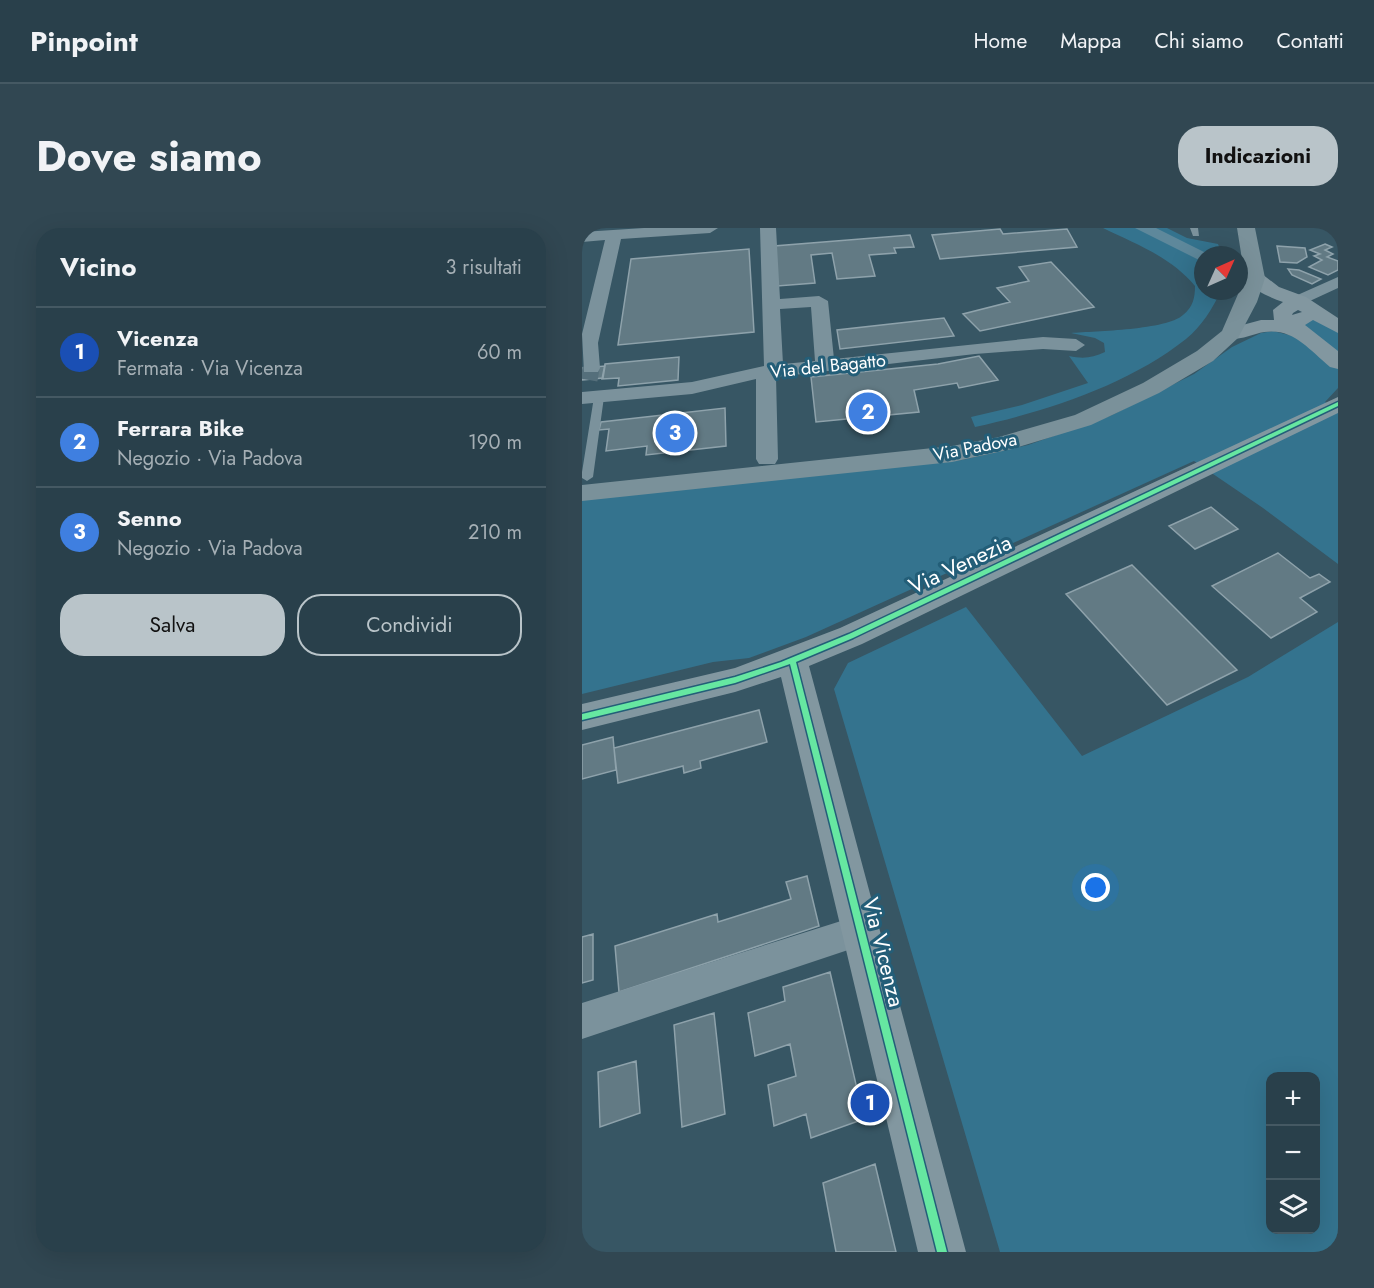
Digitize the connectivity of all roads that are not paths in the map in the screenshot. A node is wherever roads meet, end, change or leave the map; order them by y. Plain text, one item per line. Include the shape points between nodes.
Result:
1 (710, 228) edge
2 (768, 228) edge
3 (1230, 228) edge
4 (1246, 228) edge
5 (614, 235) junction
6 (582, 237) edge
7 (1233, 246) edge
8 (1255, 278) junction
9 (1338, 282) edge
10 (1299, 301) junction
11 (771, 304) junction
12 (1224, 316) junction
13 (1290, 326) junction
14 (1338, 327) edge
15 (1076, 345) dead end
16 (1338, 362) edge
17 (825, 366) junction
18 (770, 372) junction
19 (589, 388) edge
20 (1337, 403) edge
21 (768, 466) junction
22 (584, 482) edge
23 (792, 660) junction
24 (582, 717) edge
25 (860, 931) junction
26 (582, 1021) edge
27 (942, 1252) edge

1 - 5 street
2 - 11 street
3 - 7 main road
4 - 8 main road
5 - 6 street
5 - 19 street via 590,343
8 - 10 street via 1272,291
8 - 12 main road
9 - 10 street
10 - 12 street
10 - 13 street via 1306,311 1305,317
10 - 14 street
11 - 17 street via 819,301
11 - 18 street
12 - 13 street via 1262,326
12 - 13 street via 1267,317
12 - 21 main road, Via Padova via 1169,358 1081,400 960,445
13 - 16 street
15 - 17 street, Via del Bagatto via 975,348
17 - 18 street, Via del Bagatto
18 - 19 street, Via del Bagatto via 692,388
18 - 21 street
19 - 22 lane
20 - 23 street, Via Venezia via 851,636
21 - 22 main road, Via Padova
23 - 24 street, Via Venezia via 735,680
23 - 25 street, Via Vicenza
25 - 26 street
25 - 27 street, Via Vicenza

